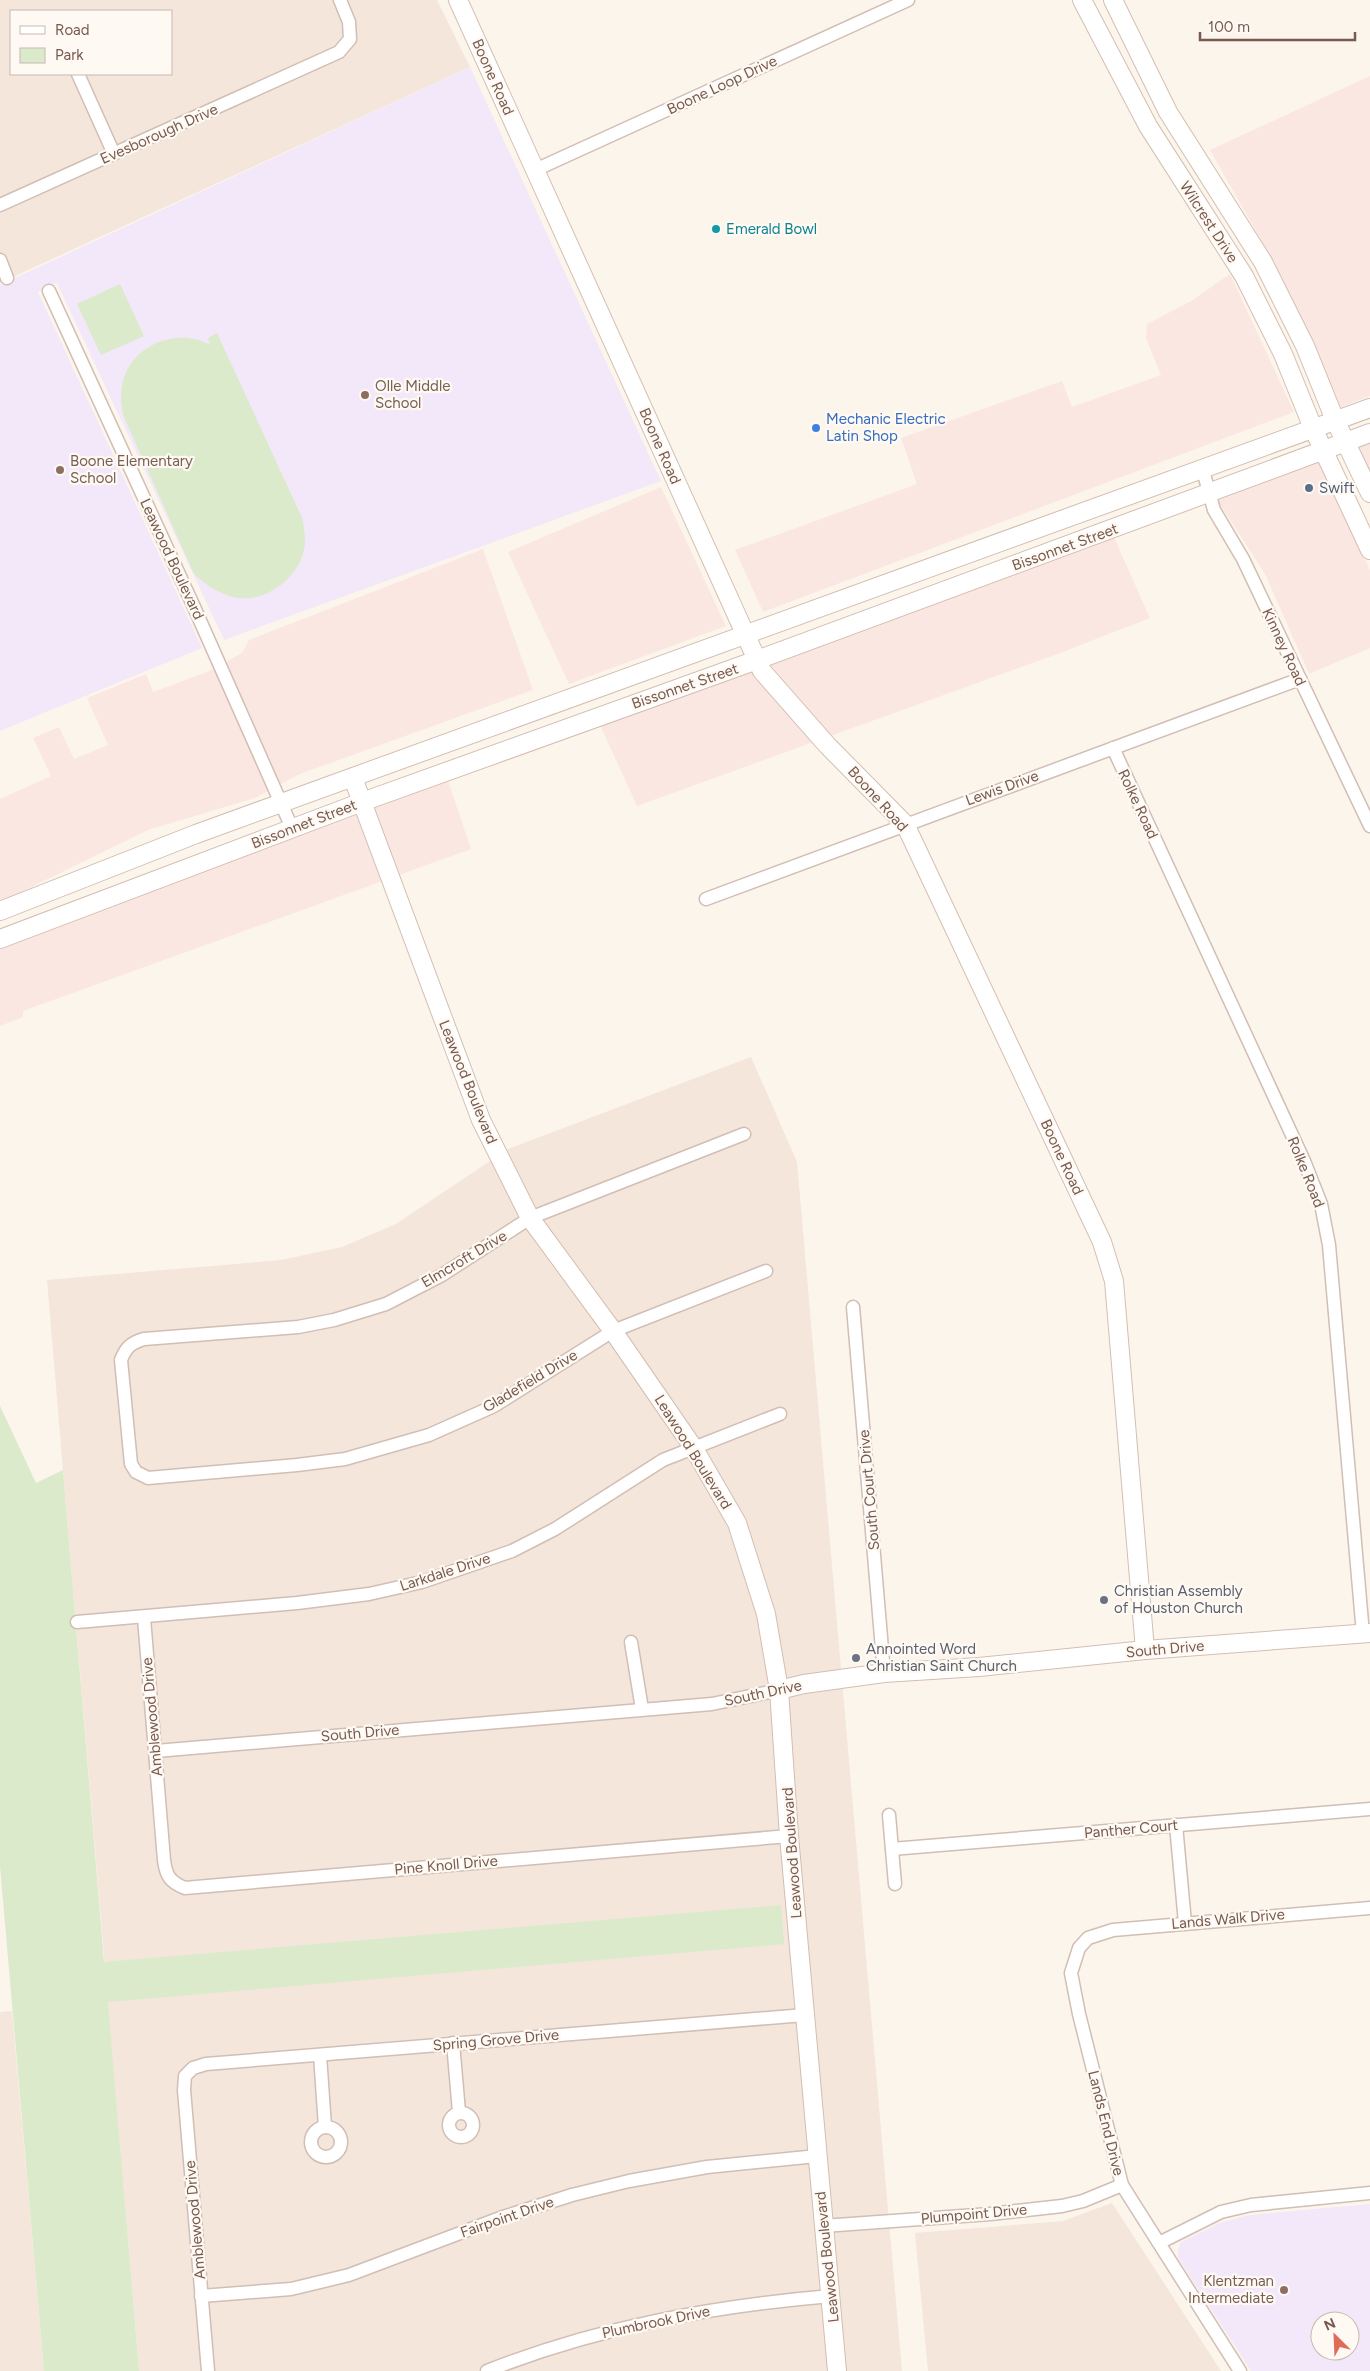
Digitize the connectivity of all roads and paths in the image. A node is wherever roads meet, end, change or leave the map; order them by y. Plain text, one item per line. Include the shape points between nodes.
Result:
1 (340, 0) edge
2 (458, 0) edge
3 (908, 0) edge
4 (1082, 0) edge
5 (1113, 0) edge
6 (1138, 54) junction
7 (1114, 63) junction
8 (78, 75) edge
9 (114, 154) junction
10 (1203, 166) junction
11 (1175, 168) junction
12 (535, 170) junction
13 (0, 206) edge
14 (0, 260) edge
15 (1263, 262) junction
16 (1244, 276) junction
17 (7, 278) dead end
18 (49, 291) dead end
19 (1370, 408) edge
20 (1335, 420) junction
21 (1313, 428) junction
22 (1370, 433) edge
23 (1346, 442) junction
24 (1324, 450) junction
25 (1202, 467) junction
26 (1370, 493) edge
27 (1209, 494) junction
28 (1094, 507) junction
29 (1103, 533) junction
30 (1370, 550) edge
31 (745, 635) junction
32 (757, 660) junction
33 (1300, 679) junction
34 (1113, 748) junction
35 (353, 778) junction
36 (362, 802) junction
37 (283, 804) junction
38 (905, 824) junction
39 (1370, 826) edge
40 (292, 828) junction
41 (101, 871) junction
42 (112, 896) junction
43 (706, 899) dead end
44 (0, 911) edge
45 (0, 939) edge
46 (744, 1134) dead end
47 (530, 1218) junction
48 (766, 1271) dead end
49 (853, 1307) dead end
50 (613, 1332) junction
51 (780, 1414) dead end
52 (693, 1446) junction
53 (196, 1474) joint
54 (144, 1618) junction
55 (77, 1622) dead end
56 (1367, 1633) edge
57 (631, 1642) dead end
58 (1146, 1650) junction
59 (884, 1673) junction
60 (780, 1690) junction
61 (642, 1709) junction
62 (156, 1751) junction
63 (1370, 1809) edge
64 (889, 1815) dead end
65 (160, 1817) joint
66 (1176, 1825) junction
67 (790, 1836) junction
68 (892, 1849) junction
69 (895, 1884) dead end
70 (1370, 1908) edge
71 (1185, 1923) junction
72 (1088, 1938) joint
73 (805, 2015) junction
74 (453, 2043) junction
75 (320, 2055) junction
76 (190, 2072) joint
77 (459, 2112) dead end
78 (325, 2127) dead end
79 (817, 2156) junction
80 (1122, 2185) junction
81 (1370, 2193) edge
82 (823, 2226) junction
83 (1159, 2243) junction
84 (201, 2296) junction
85 (831, 2296) junction
86 (208, 2371) edge
87 (487, 2371) edge
88 (837, 2371) edge
89 (1240, 2371) edge

1 - 9 street, Evesborough Drive via 350,22 350,39 339,52
2 - 12 main road, Boone Road
3 - 12 street, Boone Loop Drive
4 - 7 main road, Wilcrest Drive
5 - 6 main road, Wilcrest Drive
6 - 7 main road
6 - 10 main road, Wilcrest Drive via 1168,112
7 - 11 main road, Wilcrest Drive
8 - 9 street
9 - 13 street, Evesborough Drive
10 - 11 main road
10 - 15 main road, Wilcrest Drive
11 - 16 main road, Wilcrest Drive
12 - 31 main road, Boone Road
14 - 17 street
15 - 16 main road
15 - 20 main road, Wilcrest Drive via 1305,346
16 - 21 main road, Wilcrest Drive via 1283,354
18 - 37 street, Leawood Boulevard
19 - 20 main road, Bissonnet Street
20 - 21 main road, Bissonnet Street
20 - 23 main road, Wilcrest Drive
21 - 24 main road, Wilcrest Drive
21 - 25 main road, Bissonnet Street
22 - 23 main road, Bissonnet Street
23 - 24 main road, Bissonnet Street
23 - 26 main road, Wilcrest Drive
24 - 27 main road, Bissonnet Street
24 - 30 main road, Wilcrest Drive
25 - 27 street, Kinney Road
25 - 28 main road, Bissonnet Street
27 - 29 main road, Bissonnet Street
27 - 33 street, Kinney Road via 1214,510 1243,560
28 - 29 main road
28 - 31 main road, Bissonnet Street
29 - 32 main road, Bissonnet Street
31 - 32 main road, Boone Road
31 - 35 main road, Bissonnet Street
32 - 36 main road, Bissonnet Street
32 - 38 main road, Boone Road via 762,671 827,744
33 - 34 street, Lewis Drive
33 - 39 street, Kinney Road
34 - 38 street, Lewis Drive
34 - 56 street, Rolke Road via 1304,1161 1320,1204 1329,1245
35 - 36 main road, Leawood Boulevard
35 - 37 main road, Bissonnet Street
36 - 40 main road, Bissonnet Street
36 - 47 main road, Leawood Boulevard via 478,1113
37 - 40 street, Leawood Boulevard
37 - 41 main road, Bissonnet Street
38 - 43 street, Lewis Drive
38 - 58 main road, Boone Road via 1102,1242 1114,1281
40 - 42 main road, Bissonnet Street
41 - 42 main road
41 - 44 main road, Bissonnet Street
42 - 45 main road, Bissonnet Street
46 - 47 street, Elmcroft Drive
47 - 50 main road, Leawood Boulevard
47 - 53 street, Elmcroft Drive via 442,1274 386,1304 298,1327 131,1343 121,1360 131,1464 136,1472 148,1478
48 - 50 street, Gladefield Drive
49 - 59 street, South Court Drive
50 - 52 main road, Leawood Boulevard
50 - 53 street, Gladefield Drive via 494,1406 429,1435 345,1458 297,1466
51 - 52 street, Larkdale Drive
52 - 54 street, Larkdale Drive via 663,1460 555,1529 512,1550 422,1582 369,1594
52 - 60 main road, Leawood Boulevard via 737,1523 766,1614
54 - 55 street, Larkdale Drive
54 - 62 street, Amblewood Drive
56 - 58 main road, South Drive
57 - 61 street
58 - 59 main road, South Drive
59 - 60 main road, South Drive
60 - 61 street, South Drive via 712,1704
60 - 67 main road, Leawood Boulevard
61 - 62 street, South Drive
62 - 65 street, Amblewood Drive
63 - 66 street, Panther Court
64 - 68 street
65 - 67 street, Pine Knoll Drive via 166,1873 172,1883 185,1888
66 - 68 street, Panther Court
66 - 71 street
67 - 73 main road, Leawood Boulevard
68 - 69 street
70 - 71 street, Lands Walk Drive
71 - 72 street, Lands Walk Drive via 1113,1930
72 - 80 street, Lands End Drive via 1078,1948 1072,1973 1079,2014
73 - 74 street, Spring Grove Drive
73 - 79 main road, Leawood Boulevard
74 - 75 street, Spring Grove Drive
74 - 77 street
75 - 76 street, Spring Grove Drive via 206,2064
75 - 78 street
76 - 84 street, Amblewood Drive via 185,2076 184,2090
79 - 82 main road, Leawood Boulevard
79 - 84 street, Fairpoint Drive via 707,2167 630,2180 500,2218 349,2275 291,2289
80 - 82 street, Plumpoint Drive via 1062,2206
80 - 83 street, Lands End Drive
81 - 83 street via 1277,2200 1221,2212
82 - 85 main road, Leawood Boulevard
83 - 89 street, Lands End Drive
84 - 86 street, Amblewood Drive
85 - 87 street, Plumbrook Drive via 751,2304 658,2319 579,2340
85 - 88 main road, Leawood Boulevard

